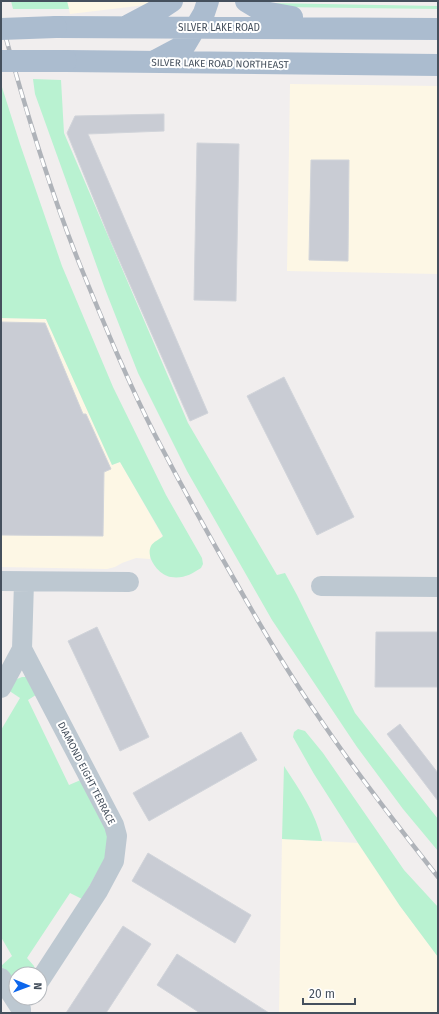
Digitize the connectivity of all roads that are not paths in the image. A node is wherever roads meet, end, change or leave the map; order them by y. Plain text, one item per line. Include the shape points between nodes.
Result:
1 (172, 1) edge
2 (208, 1) edge
3 (246, 1) edge
4 (126, 26) junction
5 (196, 27) junction
6 (347, 27) junction
7 (1, 29) edge
8 (438, 29) edge
9 (1, 61) edge
10 (152, 62) junction
11 (438, 66) edge
12 (1, 581) edge
13 (24, 582) junction
14 (129, 582) dead end
15 (321, 586) dead end
16 (438, 587) edge
17 (22, 649) junction
18 (1, 688) edge
19 (48, 968) edge
20 (1, 978) edge
21 (23, 1007) edge

1 - 4 main road
2 - 5 main road
3 - 6 main road via 264,12
4 - 5 main road, SILVER LAKE ROAD
4 - 7 main road, SILVER LAKE ROAD, bridge
5 - 6 main road, SILVER LAKE ROAD
5 - 10 main road via 185,44
6 - 8 main road, SILVER LAKE ROAD
9 - 10 main road, SILVER LAKE ROAD NORTHEAST, bridge
10 - 11 main road, SILVER LAKE ROAD NORTHEAST
12 - 13 street
13 - 14 street
13 - 17 street, DIAMOND EIGHT TERRACE
15 - 16 street
17 - 18 street, DIAMOND EIGHT TERRACE
17 - 19 street, DIAMOND EIGHT TERRACE via 114,825 117,836 114,861 98,891
20 - 21 street

